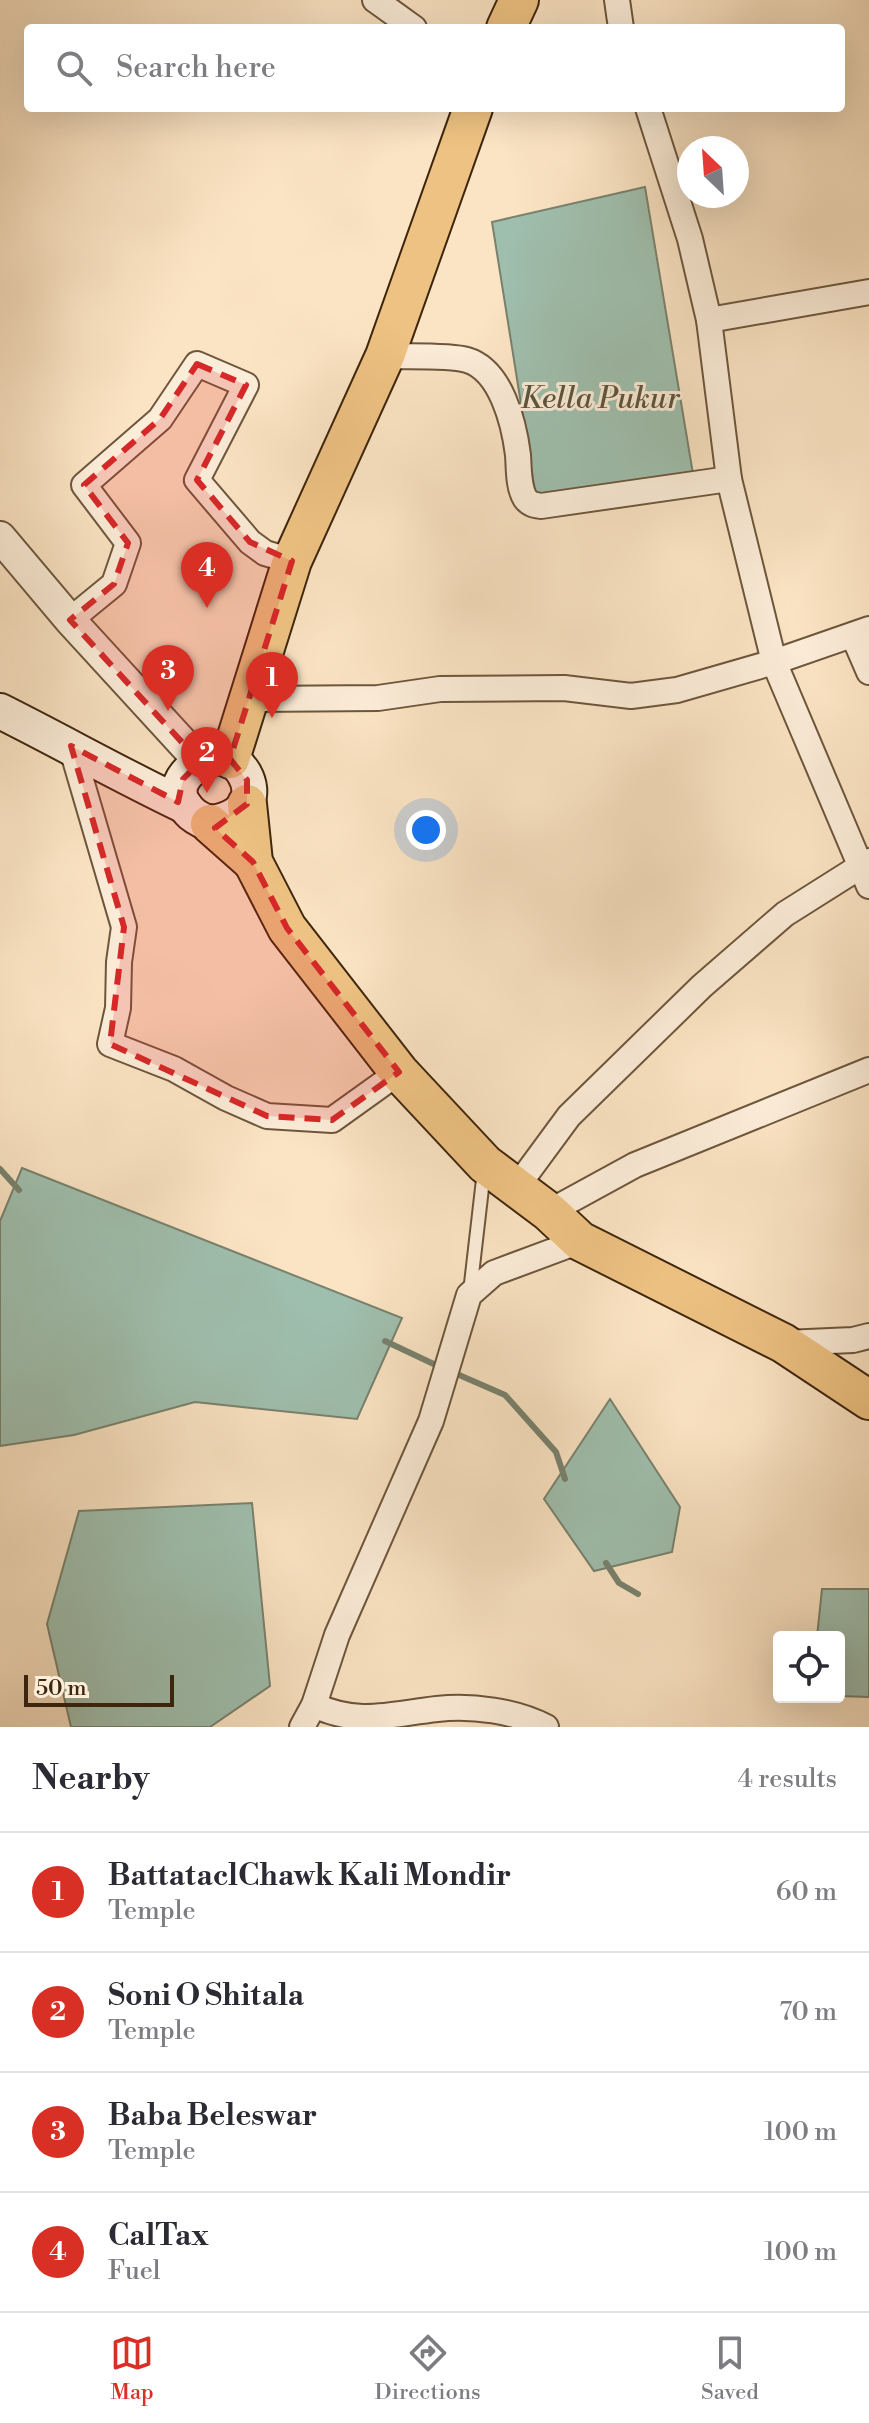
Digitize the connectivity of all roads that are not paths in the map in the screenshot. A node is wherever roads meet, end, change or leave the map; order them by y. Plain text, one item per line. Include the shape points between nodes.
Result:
1 (375, 0) edge
2 (519, 0) edge
3 (617, 0) edge
4 (408, 24) edge
5 (508, 24) edge
6 (620, 24) edge
7 (472, 112) edge
8 (649, 112) edge
9 (869, 292) edge
10 (709, 320) junction
11 (385, 356) junction
12 (729, 479) junction
13 (0, 537) edge
14 (292, 561) junction
15 (70, 620) junction
16 (861, 632) edge
17 (774, 662) junction
18 (869, 672) edge
19 (248, 699) junction
20 (0, 711) edge
21 (71, 746) junction
22 (206, 764) junction
23 (123, 776) junction
24 (247, 804) junction
25 (198, 815) junction
26 (253, 862) junction
27 (866, 872) edge
28 (869, 1070) edge
29 (399, 1072) junction
30 (485, 1164) junction
31 (516, 1188) junction
32 (549, 1212) junction
33 (580, 1241) junction
34 (469, 1295) junction
35 (869, 1336) edge
36 (783, 1343) junction
37 (869, 1400) edge
38 (314, 1705) junction
39 (302, 1727) edge
40 (546, 1727) edge

1 - 4 street
2 - 5 main road
3 - 6 street
7 - 11 main road
8 - 10 street via 690,239
9 - 10 street
10 - 12 street
11 - 12 street via 466,360 483,368 499,386 516,443 522,489 531,504
11 - 14 main road
12 - 17 street
13 - 15 street
14 - 15 street via 250,542 197,480 246,385 197,364 160,419 84,485 128,543 114,584
14 - 19 main road
15 - 22 street
16 - 17 street
16 - 18 street
17 - 19 street via 677,690 631,696 564,688
17 - 27 street
19 - 22 main road
20 - 21 main road
21 - 23 main road
21 - 29 street via 124,927 110,1044 267,1116 332,1120
22 - 23 main road
22 - 24 main road via 241,768
22 - 25 main road via 181,789 181,799
23 - 25 main road
24 - 25 main road via 225,821
24 - 26 main road
25 - 26 main road
26 - 29 main road via 287,928
27 - 31 street via 785,914 702,986 569,1116
28 - 32 street via 635,1165
29 - 30 main road
30 - 31 main road
30 - 34 lane
31 - 32 main road
32 - 33 main road
33 - 34 street via 494,1273
33 - 36 main road
34 - 38 street via 431,1421 337,1635
35 - 36 street
36 - 37 main road
38 - 39 street
38 - 40 street via 358,1718 471,1709

